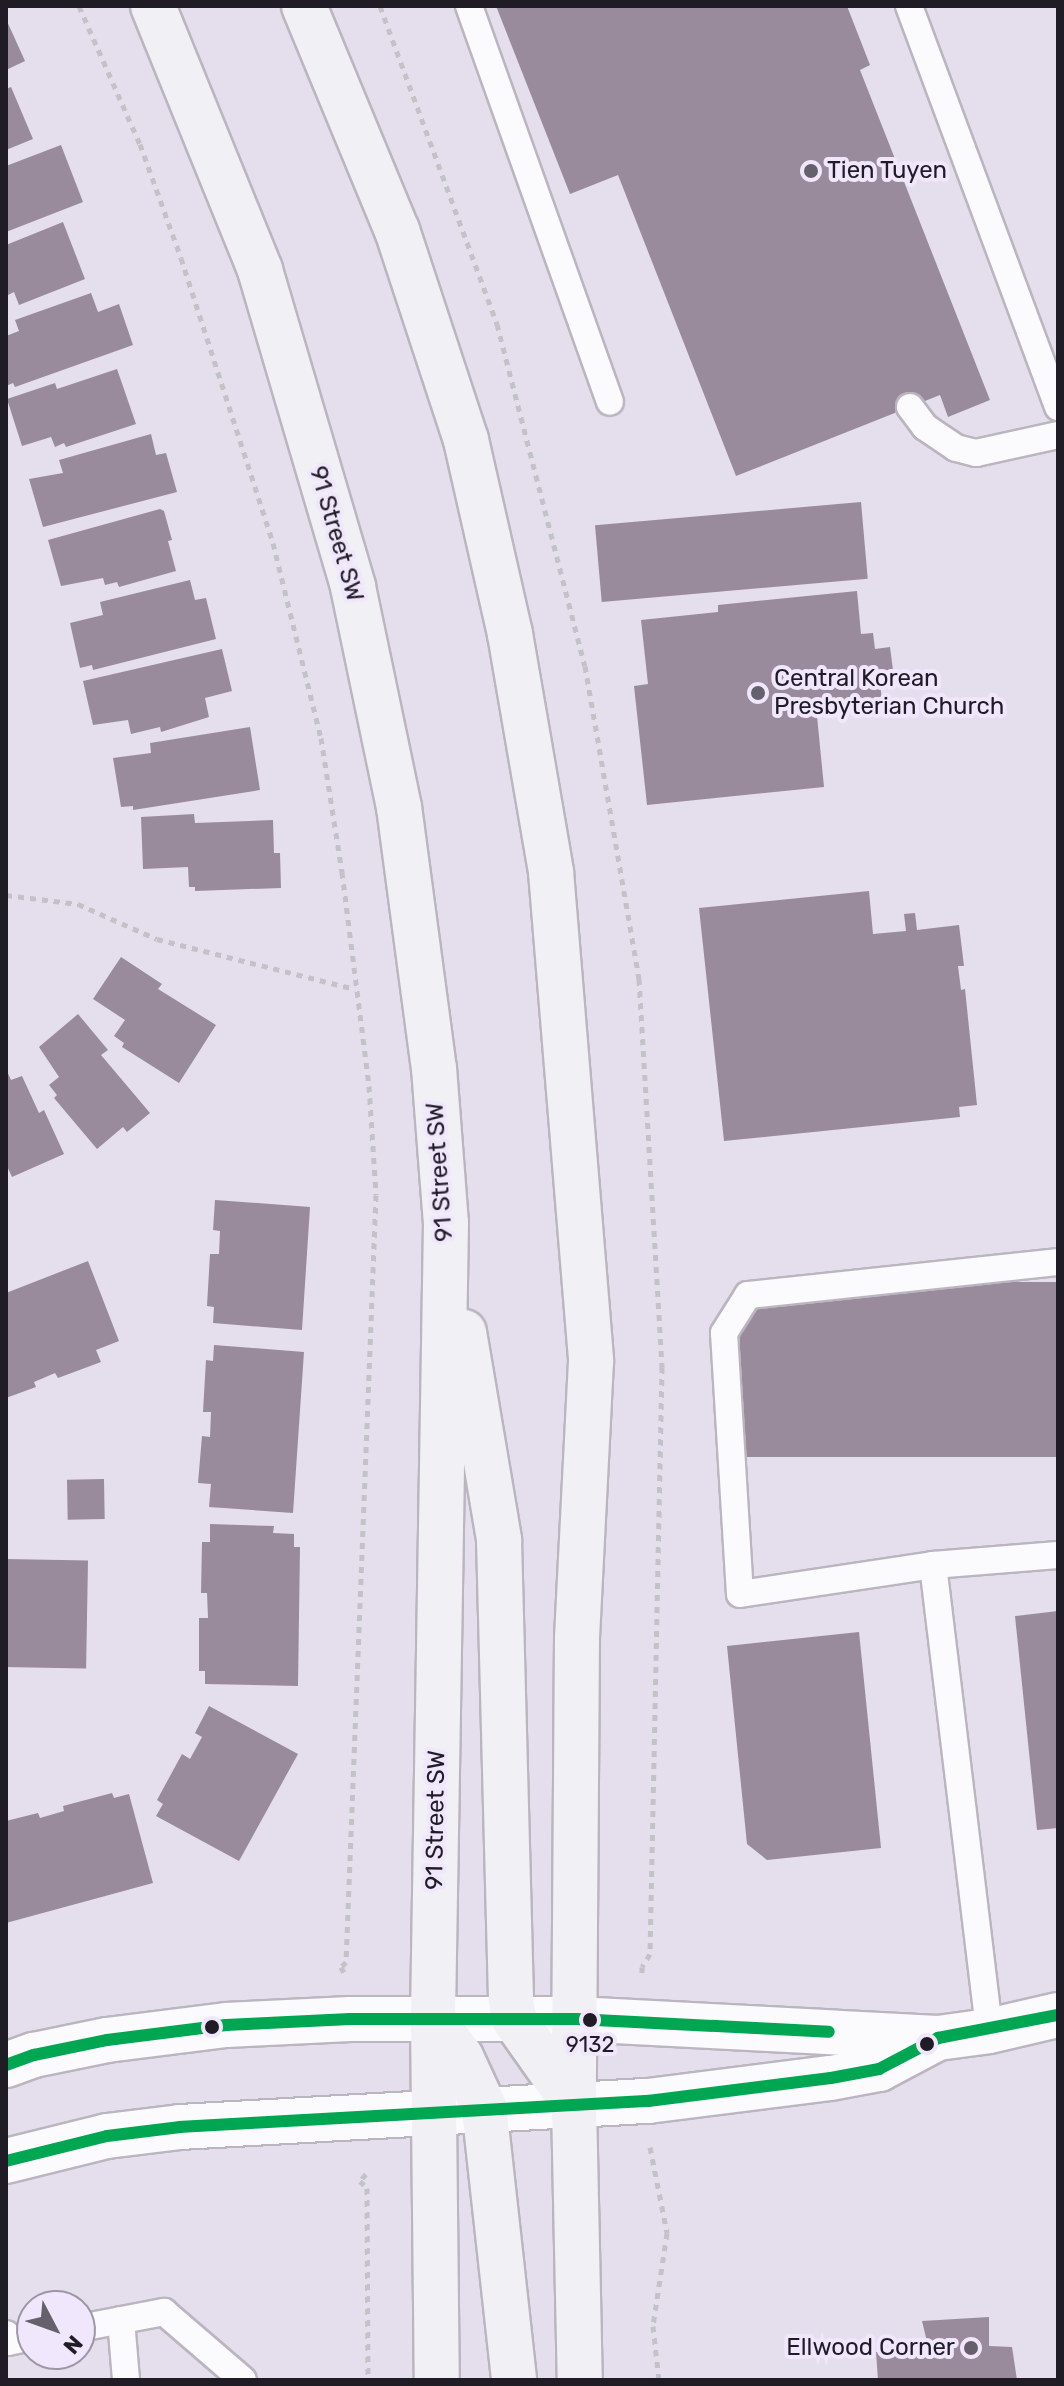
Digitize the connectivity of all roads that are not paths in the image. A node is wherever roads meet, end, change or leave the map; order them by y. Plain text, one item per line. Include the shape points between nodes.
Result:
1 (153, 6) edge
2 (304, 6) edge
3 (469, 6) edge
4 (909, 6) edge
5 (610, 402) dead end
6 (910, 407) dead end
7 (1058, 407) edge
8 (1058, 435) edge
9 (446, 1223) junction
10 (1058, 1262) edge
11 (1058, 1555) edge
12 (933, 1565) junction
13 (1058, 2015) edge
14 (433, 2019) junction
15 (514, 2019) junction
16 (576, 2019) junction
17 (989, 2031) junction
18 (938, 2038) junction
19 (6, 2065) edge
20 (574, 2104) junction
21 (484, 2107) junction
22 (432, 2112) junction
23 (6, 2161) edge
24 (121, 2320) junction
25 (96, 2325) edge
26 (126, 2380) edge
27 (243, 2380) edge
28 (437, 2380) edge
29 (514, 2380) edge
30 (580, 2380) edge

1 - 9 main road, 91 Street SW via 260,270 353,587 399,807 434,1068
2 - 16 main road via 397,230 466,440 510,634 551,872 591,1361 577,1638
3 - 5 lane
4 - 7 lane
6 - 8 lane via 925,427 956,448 976,453
9 - 14 main road, 91 Street SW
9 - 15 main road via 499,1540
10 - 12 lane via 748,1295 724,1333 740,1594
11 - 12 lane
12 - 17 lane
13 - 17 street
14 - 15 street
14 - 19 street via 226,2025 107,2040
14 - 21 main road via 461,2057
14 - 22 main road, 91 Street SW
15 - 16 street
15 - 20 main road
16 - 18 street
16 - 20 main road
17 - 18 street
18 - 20 street via 879,2069 831,2078 648,2101
20 - 21 street
20 - 30 main road
21 - 22 street
21 - 29 main road
22 - 23 street via 180,2127 107,2136
22 - 28 main road, 91 Street SW
24 - 25 lane
24 - 26 lane
24 - 27 lane via 164,2312

